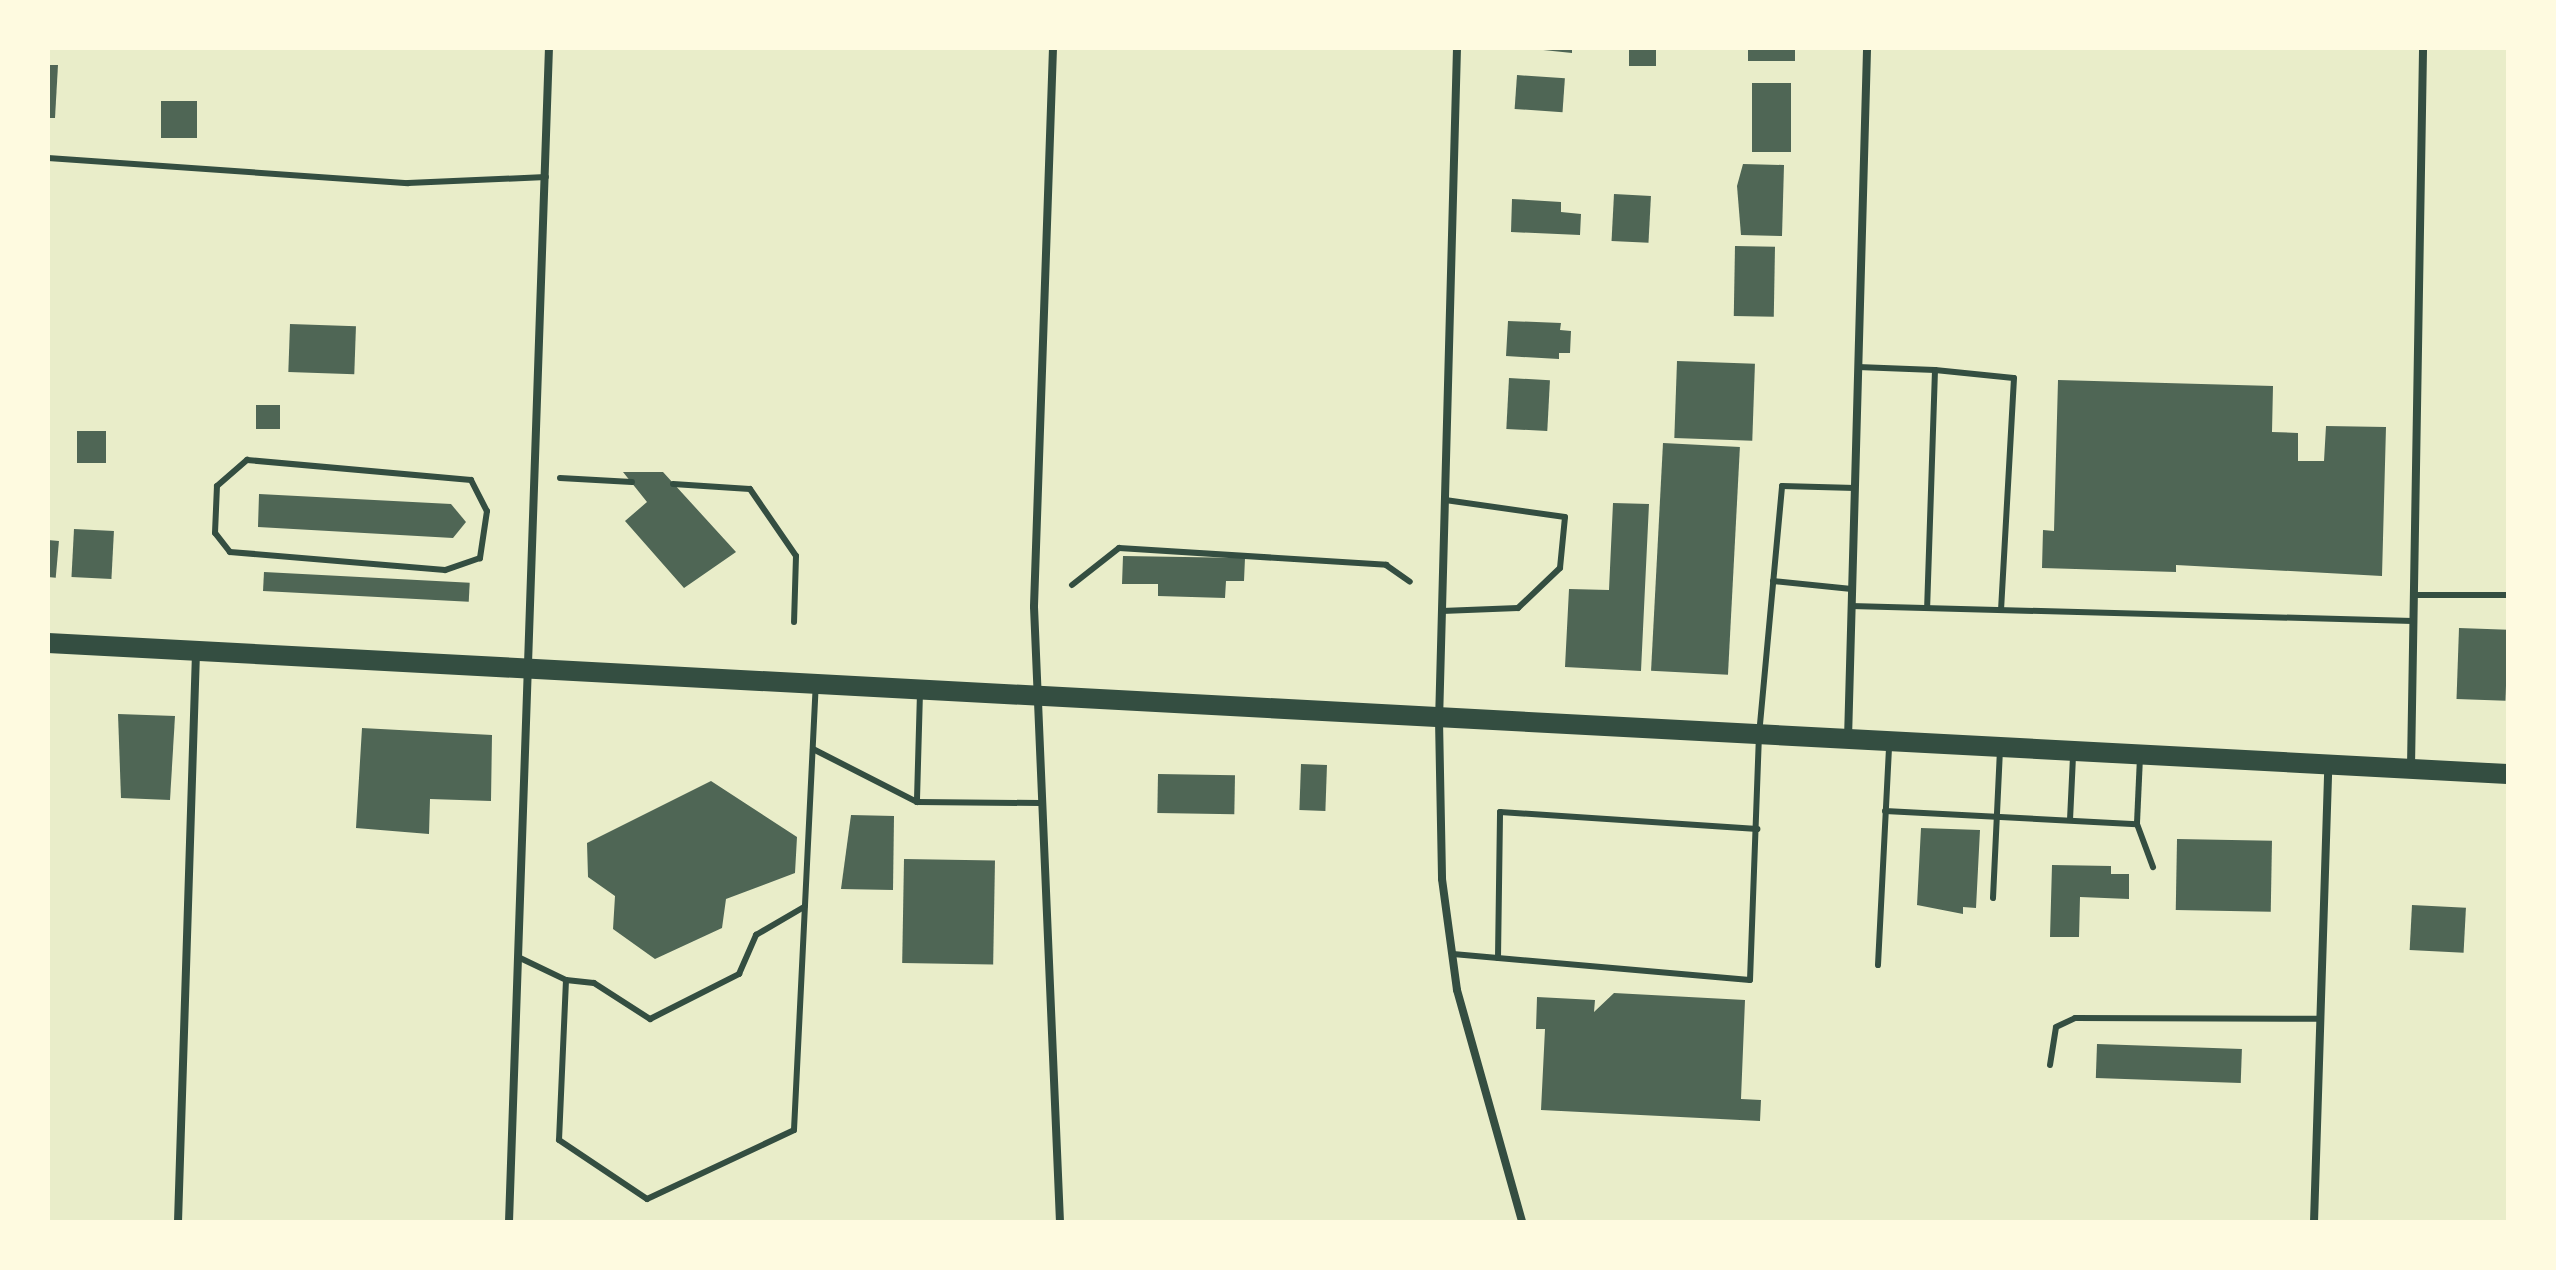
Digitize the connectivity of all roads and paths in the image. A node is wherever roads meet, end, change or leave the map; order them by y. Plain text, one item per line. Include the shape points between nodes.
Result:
1 (549, 48) edge
2 (1053, 48) edge
3 (1457, 48) edge
4 (1867, 48) edge
5 (2423, 48) edge
6 (48, 158) edge
7 (546, 177) junction
8 (1858, 367) junction
9 (1935, 370) junction
10 (560, 478) dead end
11 (632, 482) dead end
12 (673, 484) dead end
13 (1855, 488) junction
14 (1445, 500) junction
15 (467, 568) joint
16 (1773, 581) junction
17 (1410, 582) dead end
18 (1072, 585) dead end
19 (1852, 589) junction
20 (2414, 595) junction
21 (2508, 595) edge
22 (1851, 606) junction
23 (1927, 607) junction
24 (2001, 610) junction
25 (1442, 611) junction
26 (2413, 621) junction
27 (794, 622) dead end
28 (48, 643) edge
29 (196, 651) junction
30 (528, 665) junction
31 (816, 683) junction
32 (921, 688) junction
33 (1039, 694) junction
34 (1439, 720) junction
35 (1759, 735) junction
36 (1848, 740) junction
37 (1889, 742) junction
38 (2000, 748) junction
39 (813, 749) junction
40 (2074, 752) junction
41 (2140, 755) junction
42 (2328, 764) junction
43 (2411, 769) junction
44 (2508, 774) edge
45 (917, 802) junction
46 (1040, 803) junction
47 (1885, 811) junction
48 (1996, 816) junction
49 (2070, 820) junction
50 (2137, 824) junction
51 (1757, 829) junction
52 (2153, 867) dead end
53 (1993, 898) dead end
54 (805, 907) junction
55 (1453, 954) junction
56 (518, 957) junction
57 (1498, 958) junction
58 (1878, 965) dead end
59 (566, 980) junction
60 (2320, 1019) junction
61 (2050, 1065) dead end
62 (178, 1222) edge
63 (509, 1222) edge
64 (1060, 1222) edge
65 (1522, 1222) edge
66 (2314, 1222) edge

1 - 7 street
2 - 33 street via 1034,607
3 - 14 street
4 - 8 street
5 - 20 street
6 - 7 lane via 408,183
7 - 30 street
8 - 9 lane
8 - 13 street
9 - 23 lane
9 - 24 lane via 2014,378
10 - 11 lane
12 - 27 lane via 750,489 796,556
13 - 16 lane via 1782,486
13 - 19 street
14 - 25 street
14 - 25 lane via 1565,517 1560,568 1518,608
15 - 15 lane via 480,558 487,511 471,480 247,460 217,486 215,533 230,552
16 - 19 lane
16 - 35 lane
17 - 18 lane via 1386,565 1119,548
19 - 22 street
20 - 21 lane
20 - 26 street
22 - 23 lane
22 - 36 street
23 - 24 lane
24 - 26 lane
25 - 34 street
26 - 43 street
28 - 29 main road
29 - 30 main road
29 - 62 street
30 - 31 main road
30 - 56 street
31 - 32 main road
31 - 39 lane
32 - 33 main road
32 - 45 lane
33 - 34 main road
33 - 46 street
34 - 35 main road
34 - 55 street via 1442,879
35 - 36 main road
35 - 51 lane
36 - 37 main road
37 - 38 main road
37 - 47 lane
38 - 40 main road
38 - 48 lane
39 - 45 lane
39 - 54 lane
40 - 41 main road
40 - 49 lane
41 - 42 main road
41 - 50 lane
42 - 43 main road
42 - 60 street
43 - 44 main road
45 - 46 lane
46 - 64 street
47 - 48 lane
47 - 58 lane
48 - 49 lane
48 - 53 lane
49 - 50 lane
50 - 52 lane
51 - 57 lane via 1500,812
51 - 57 lane via 1750,980
54 - 59 lane via 756,935 739,974 650,1019 594,983
54 - 59 lane via 794,1130 647,1199 559,1140
55 - 57 lane
55 - 65 street
56 - 59 lane
56 - 63 street
60 - 61 lane via 2075,1018 2056,1027
60 - 66 street

